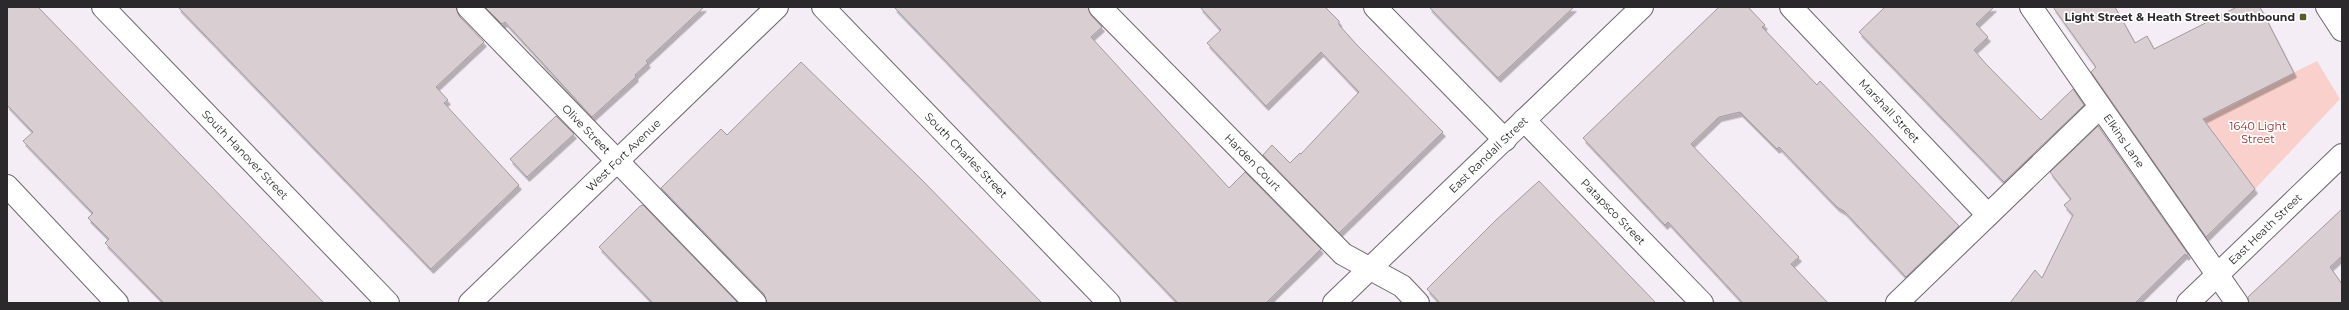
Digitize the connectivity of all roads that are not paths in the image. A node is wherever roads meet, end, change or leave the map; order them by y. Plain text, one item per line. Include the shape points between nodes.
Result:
1 (103, 7) edge
2 (468, 7) edge
3 (777, 7) edge
4 (823, 7) edge
5 (1100, 7) edge
6 (1377, 7) edge
7 (1642, 7) edge
8 (1791, 7) edge
9 (2031, 7) edge
10 (2327, 7) edge
11 (2342, 30) edge
12 (2100, 107) junction
13 (1524, 120) junction
14 (1504, 140) junction
15 (2342, 155) edge
16 (617, 161) junction
17 (7, 186) edge
18 (1988, 215) junction
19 (1371, 268) junction
20 (2218, 274) junction
21 (117, 303) edge
22 (388, 303) edge
23 (470, 303) edge
24 (755, 303) edge
25 (1109, 303) edge
26 (1334, 303) edge
27 (1418, 303) edge
28 (1702, 303) edge
29 (1897, 303) edge
30 (2188, 303) edge
31 (2237, 303) edge

1 - 22 street, South Hanover Street
2 - 16 street, Olive Street
3 - 16 street, West Fort Avenue
4 - 25 street, South Charles Street
5 - 19 street, Harden Court via 1343,254
6 - 14 street
7 - 13 street, East Randall Street
8 - 18 street, Marshall Street
9 - 12 street, Elkins Lane
10 - 11 street
12 - 18 street
12 - 20 street, Elkins Lane
13 - 14 street, East Randall Street
13 - 28 street, Patapsco Street
14 - 19 street, East Randall Street
15 - 20 street, East Heath Street
16 - 23 street, West Fort Avenue
16 - 24 street, Olive Street
17 - 21 street
18 - 29 street
19 - 26 street, East Randall Street
19 - 27 street, Harden Court via 1402,286
20 - 30 street, East Heath Street
20 - 31 street

